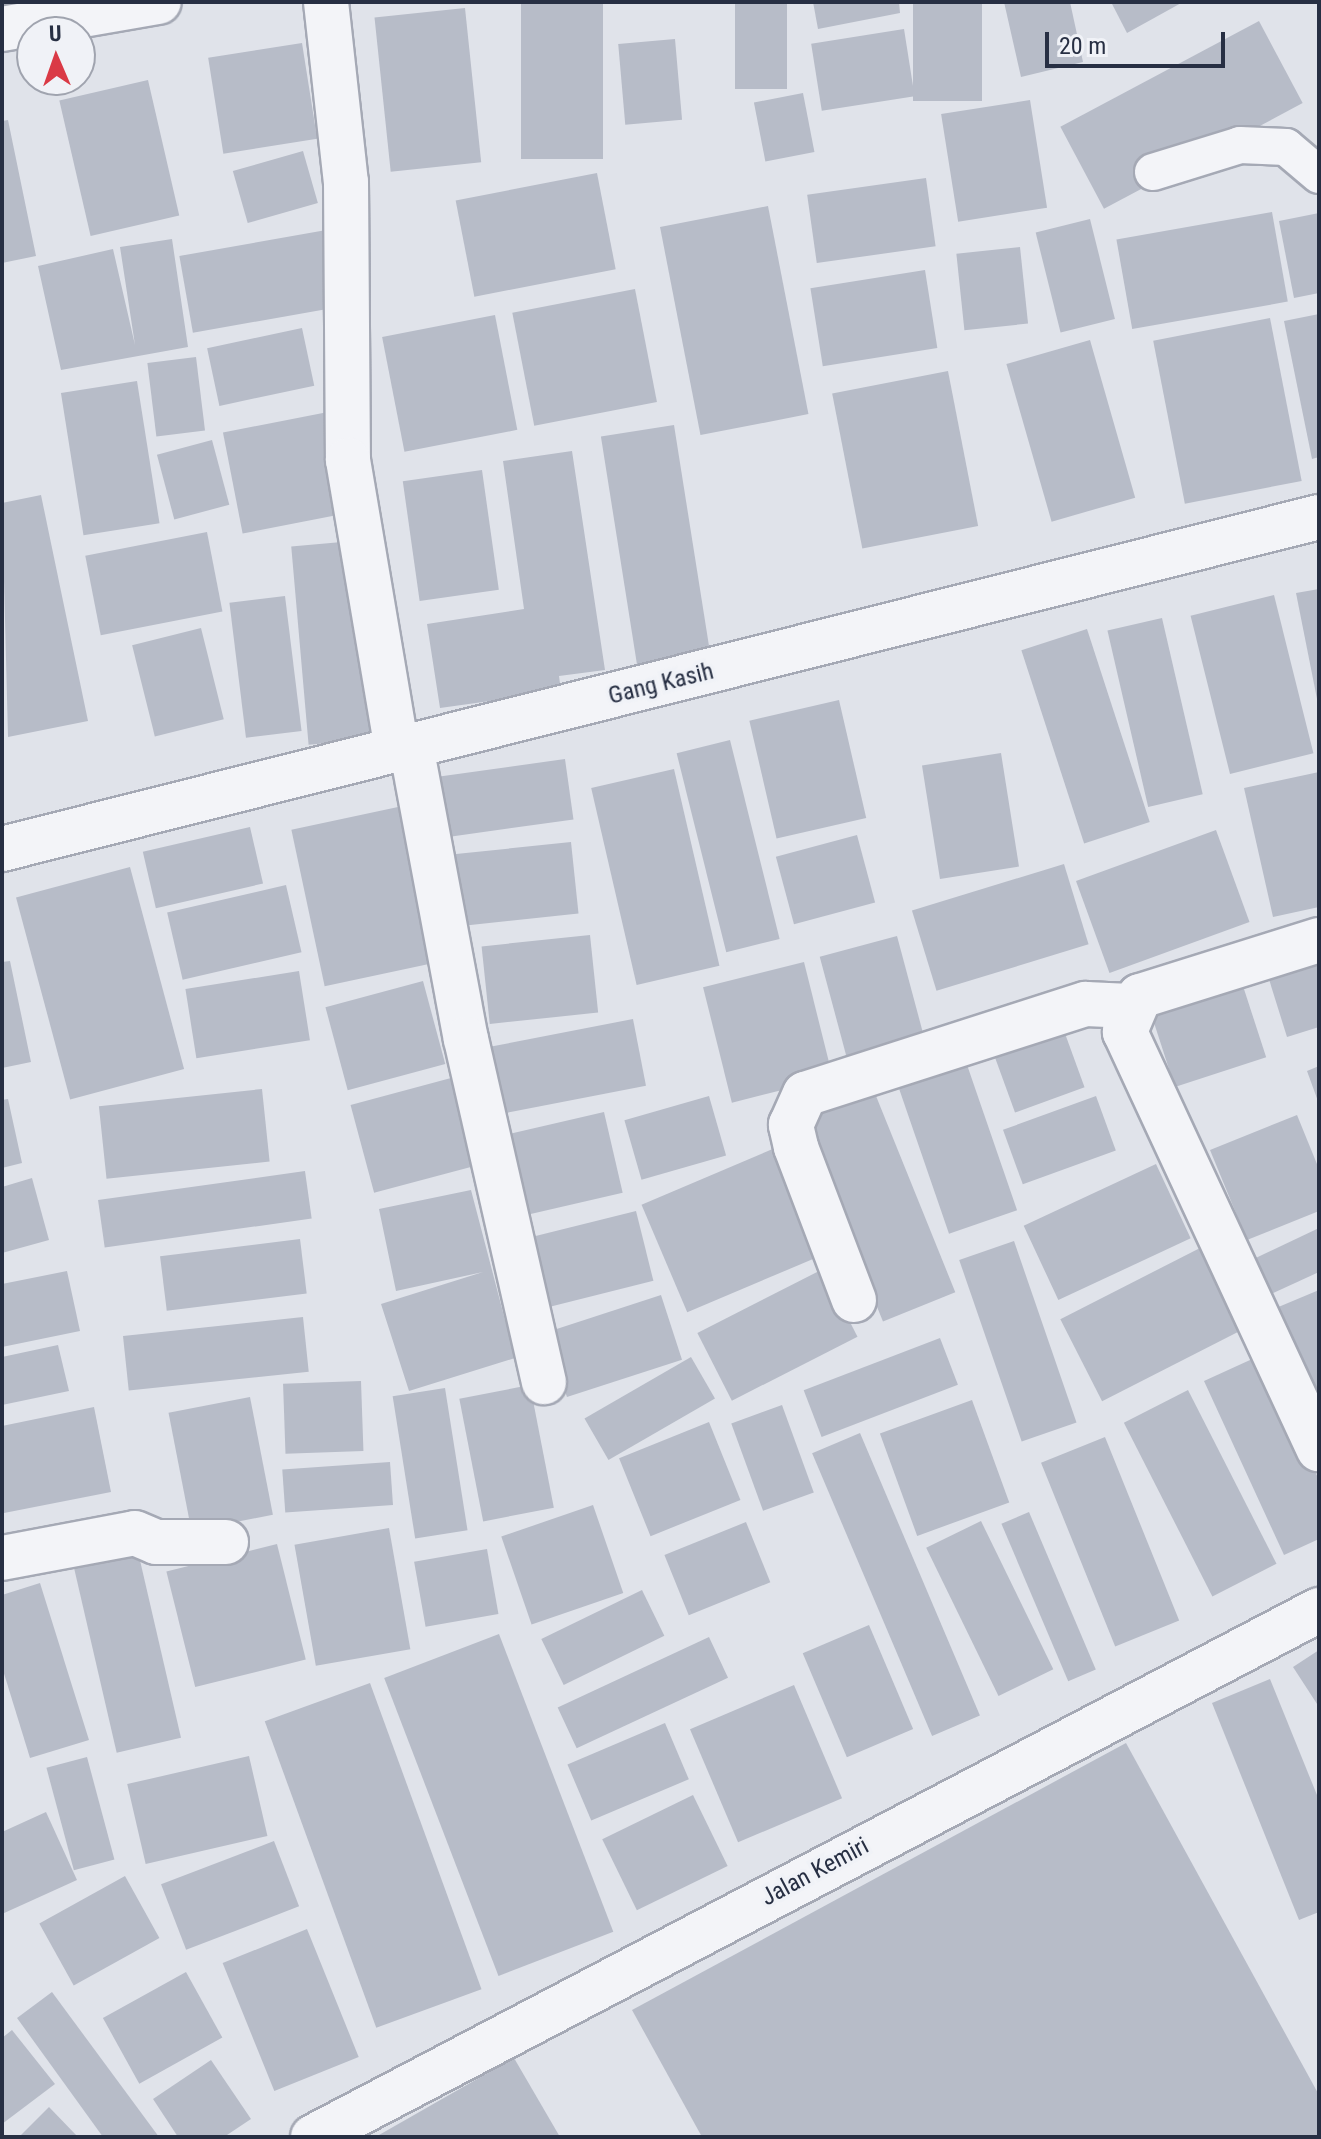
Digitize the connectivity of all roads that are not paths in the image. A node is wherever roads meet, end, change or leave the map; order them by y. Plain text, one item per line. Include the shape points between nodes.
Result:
1 (159, 2) edge
2 (326, 2) edge
3 (2, 29) edge
4 (1153, 172) dead end
5 (1319, 175) edge
6 (1319, 517) edge
7 (404, 748) junction
8 (2, 849) edge
9 (1319, 940) edge
10 (1130, 1006) junction
11 (854, 1300) dead end
12 (544, 1382) dead end
13 (1319, 1449) edge
14 (226, 1542) dead end
15 (2, 1558) edge
16 (1319, 1610) edge
17 (313, 2137) edge

1 - 3 street
2 - 7 street via 346,182 348,460
4 - 5 lane via 1240,145 1286,147
6 - 7 street, Gang Kasih
7 - 8 street, Gang Kasih
7 - 12 street
9 - 10 street via 1140,996
10 - 11 street via 1086,1004 805,1094 791,1125 796,1147
10 - 13 street via 1125,1032
14 - 15 street via 156,1542 135,1533
16 - 17 street, Jalan Kemiri

